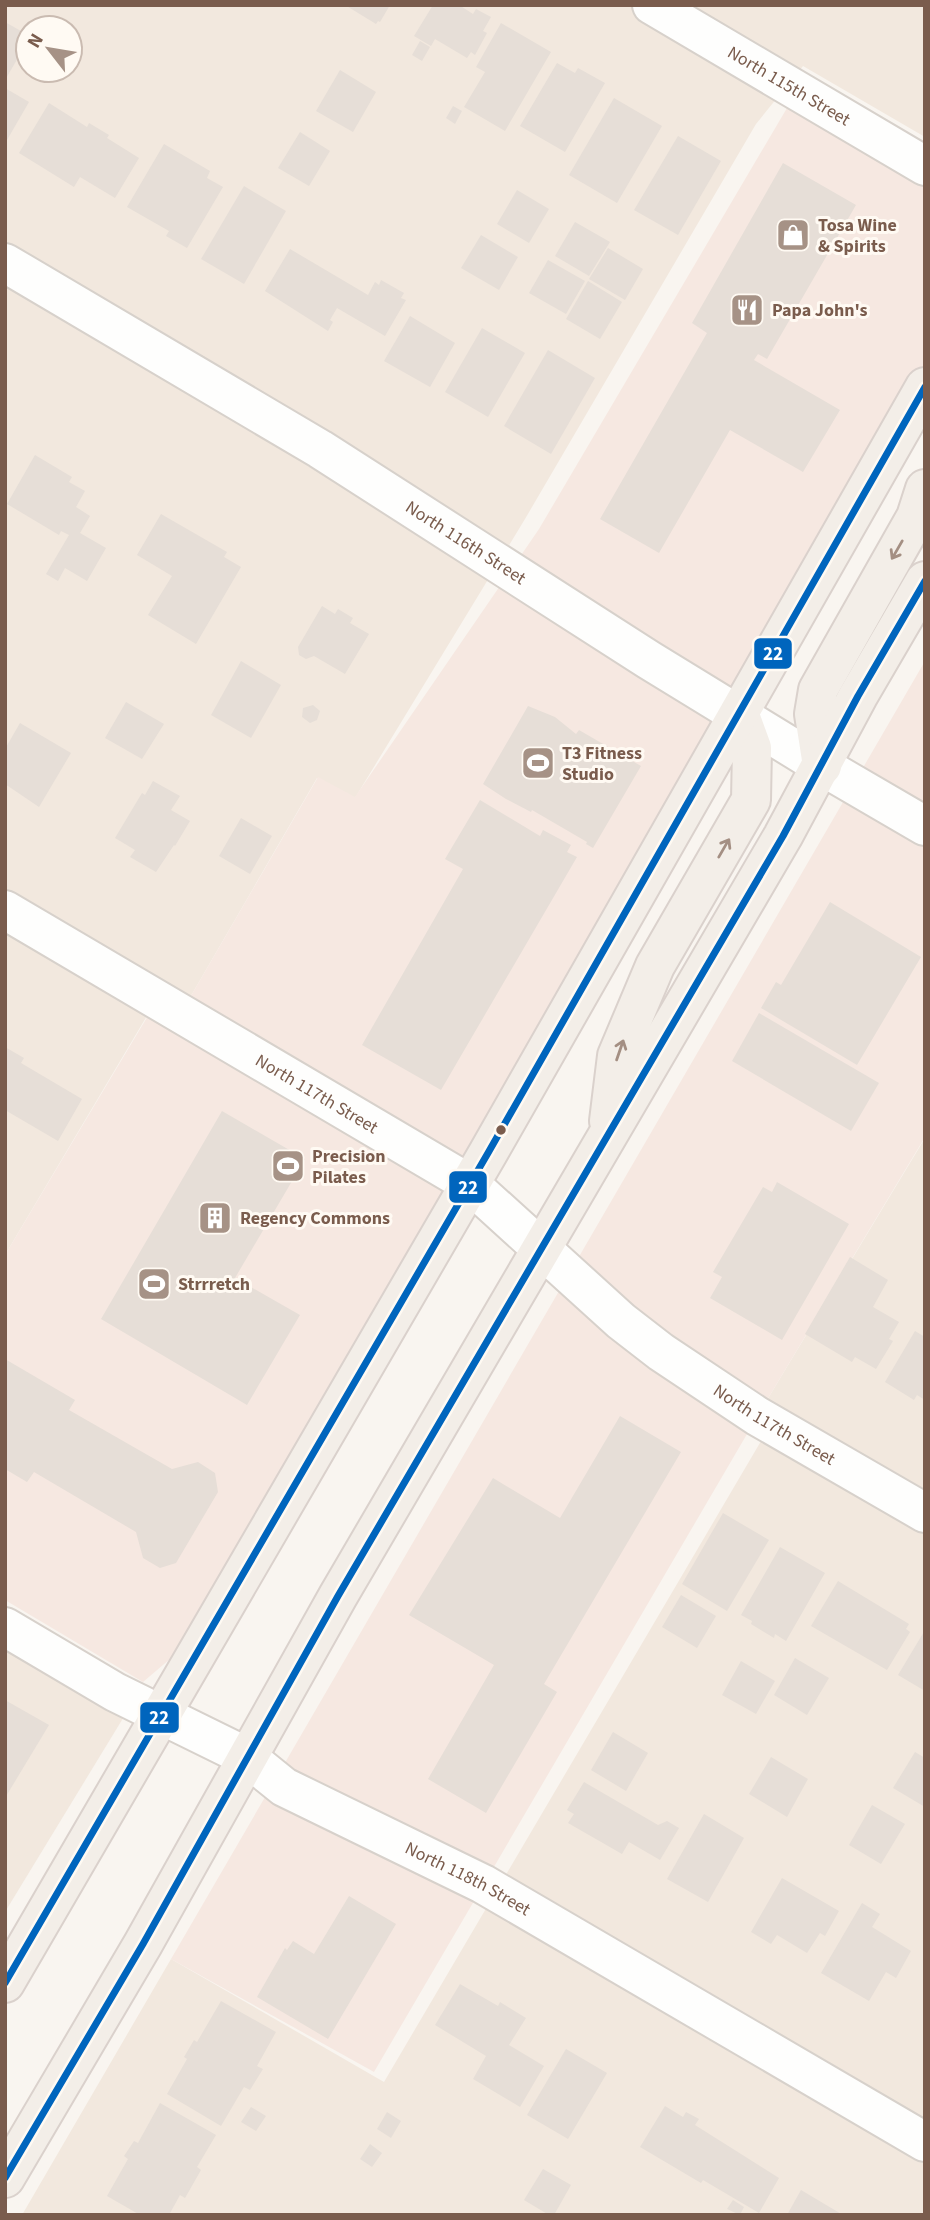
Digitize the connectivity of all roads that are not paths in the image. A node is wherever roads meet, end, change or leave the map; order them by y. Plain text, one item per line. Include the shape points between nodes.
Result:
1 (652, 5) edge
2 (925, 166) edge
3 (5, 263) edge
4 (925, 387) edge
5 (925, 489) edge
6 (925, 581) edge
7 (740, 715) junction
8 (822, 766) junction
9 (925, 826) edge
10 (5, 910) edge
11 (606, 1141) junction
12 (470, 1184) junction
13 (540, 1248) junction
14 (925, 1513) edge
15 (5, 1627) edge
16 (160, 1715) junction
17 (247, 1757) junction
18 (5, 1983) edge
19 (925, 2142) edge
20 (5, 2178) edge

1 - 2 street, North 115th Street
3 - 7 street, North 116th Street via 320,449
4 - 7 main road
5 -> 8 main road via 916,517 818,690 814,714
6 - 8 main road
7 - 8 street, North 116th Street
11 -> 7 main road via 617,1056 655,966 751,800 752,748
7 - 12 main road
8 - 9 street, North 116th Street
8 - 11 main road
10 - 12 street, North 117th Street
11 - 13 main road
12 - 13 street, North 117th Street
12 - 16 main road
13 - 14 street, North 117th Street via 621,1321 700,1379
13 - 17 main road
15 - 16 street, North 118th Street
16 - 17 street, North 118th Street
16 - 18 main road
17 - 19 street, North 118th Street via 284,1787 484,1884
17 - 20 main road

